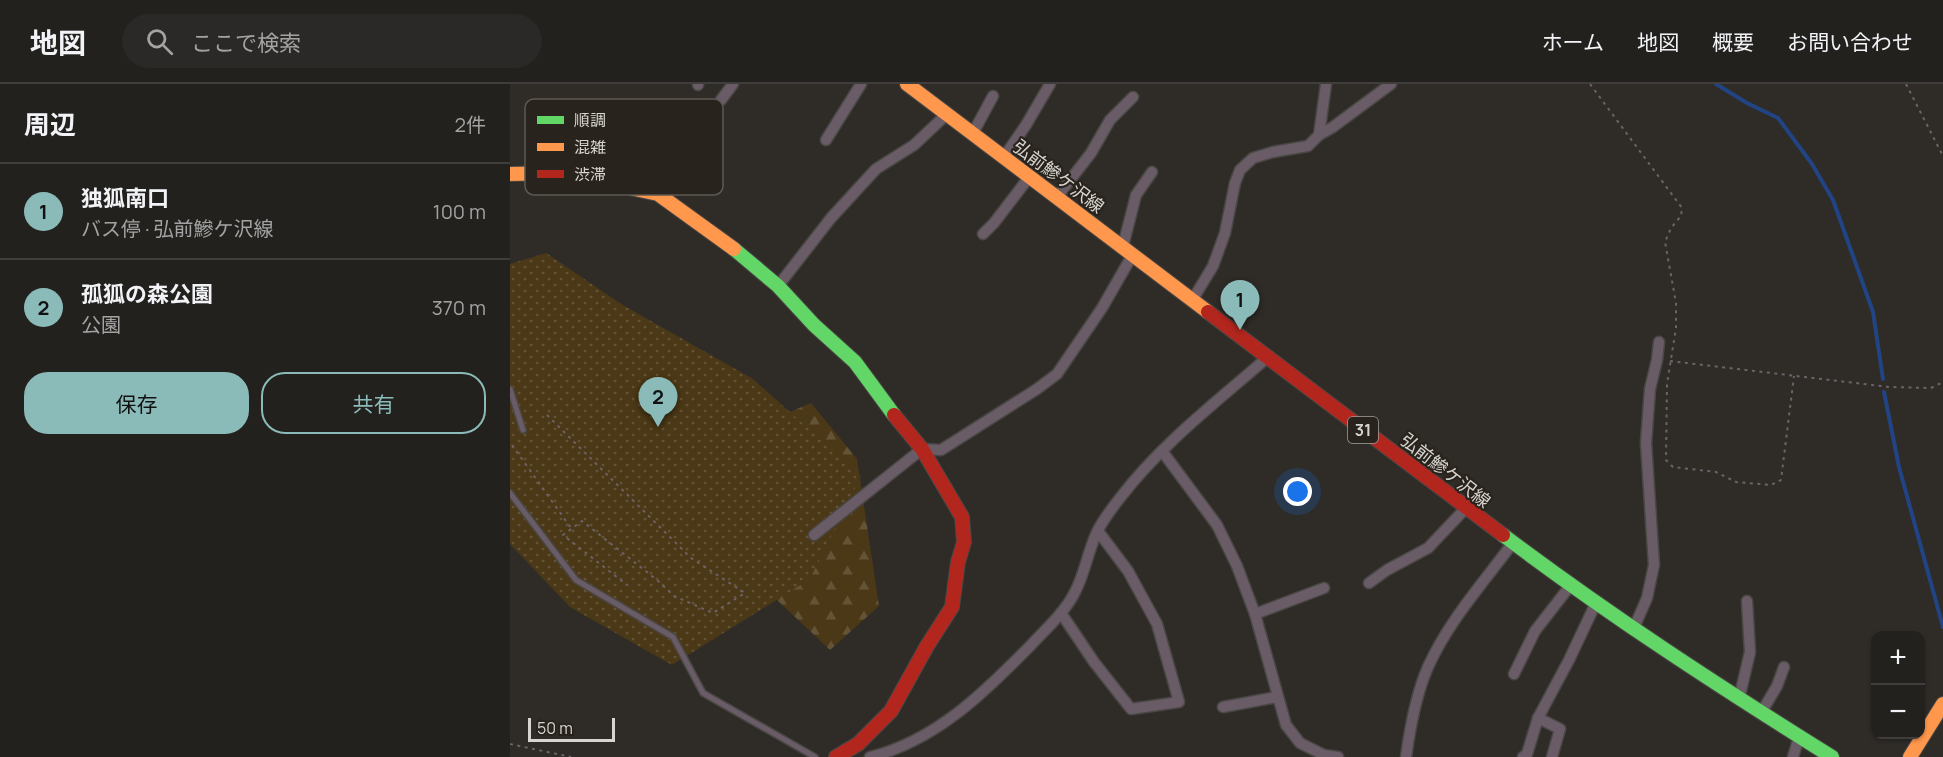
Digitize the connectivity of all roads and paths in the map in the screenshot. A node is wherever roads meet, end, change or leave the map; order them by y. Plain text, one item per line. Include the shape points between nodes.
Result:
1 (733, 84) edge
2 (861, 84) edge
3 (907, 84) edge
4 (1050, 84) edge
5 (1326, 84) edge
6 (1391, 84) edge
7 (1590, 84) edge
8 (1906, 84) edge
9 (993, 96) dead end
10 (1133, 97) dead end
11 (722, 99) edge
12 (947, 114) junction
13 (973, 133) junction
14 (1319, 135) junction
15 (826, 140) dead end
16 (1943, 156) edge
17 (1004, 157) junction
18 (1152, 172) dead end
19 (510, 174) edge
20 (525, 174) edge
21 (1030, 176) junction
22 (659, 195) edge
23 (1057, 196) junction
24 (983, 234) dead end
25 (1128, 250) junction
26 (778, 286) junction
27 (1193, 299) junction
28 (1659, 342) dead end
29 (1269, 357) junction
30 (1657, 360) junction
31 (1671, 361) junction
32 (1794, 376) junction
33 (1943, 382) edge
34 (510, 388) edge
35 (547, 415) dead end
36 (523, 430) dead end
37 (512, 445) dead end
38 (922, 449) junction
39 (1162, 451) junction
40 (510, 493) edge
41 (1465, 509) junction
42 (572, 528) dead end
43 (1098, 531) junction
44 (814, 535) dead end
45 (1512, 544) junction
46 (1369, 583) dead end
47 (627, 585) dead end
48 (1570, 586) junction
49 (1324, 588) dead end
50 (1747, 601) dead end
51 (1595, 605) junction
52 (1061, 613) junction
53 (1255, 614) junction
54 (1633, 630) junction
55 (1784, 667) dead end
56 (1514, 674) dead end
57 (1277, 697) junction
58 (1739, 699) junction
59 (1943, 704) edge
60 (1223, 706) dead end
61 (1761, 713) junction
62 (1538, 718) junction
63 (1799, 737) junction
64 (510, 744) edge
65 (571, 757) edge
66 (815, 757) edge
67 (836, 757) edge
68 (870, 757) edge
69 (1338, 757) edge
70 (1406, 757) edge
71 (1522, 757) edge
72 (1552, 757) edge
73 (1793, 757) edge
74 (1832, 757) edge
75 (1910, 757) edge

1 - 11 street
2 - 15 street
3 - 12 main road, 弘前鰺ケ沢線 / 31
4 - 17 street
5 - 14 street
6 - 14 street
7 - 31 path via 1682,208 1665,242 1676,303
8 - 16 path
9 - 13 street
10 - 23 street via 1110,120 1091,153
12 - 13 main road, 弘前鰺ケ沢線 / 31
12 - 26 street via 914,145 876,169 831,218
13 - 17 main road, 弘前鰺ケ沢線 / 31
14 - 27 street via 1308,146 1253,158 1240,170 1213,266
17 - 21 main road, 弘前鰺ケ沢線 / 31
18 - 25 street via 1136,195
19 - 20 main road
21 - 23 main road, 弘前鰺ケ沢線 / 31
21 - 24 street
22 - 26 main road
23 - 25 main road, 弘前鰺ケ沢線 / 31
25 - 27 main road, 弘前鰺ケ沢線 / 31
25 - 38 street via 1102,308 1057,374 941,450
26 - 38 main road via 855,362
27 - 29 main road, 弘前鰺ケ沢線 / 31
28 - 30 street
29 - 39 street
29 - 41 main road, 弘前鰺ケ沢線 / 31
30 - 31 path
30 - 54 street via 1650,388 1646,443 1654,565 1647,598
31 - 32 path
31 - 32 path via 1666,460 1673,467 1716,472 1736,482 1771,485 1781,480
32 - 33 path via 1921,389
34 - 36 lane
35 - 47 path via 691,558 745,593 713,614 674,596 582,521 563,535
37 - 42 path
38 - 44 street
38 - 67 main road via 962,517 964,542 952,607 891,711 858,744
39 - 43 street via 1120,497
39 - 53 street via 1217,525
40 - 66 lane via 576,580 673,637 703,693
41 - 45 main road, 弘前鰺ケ沢線 / 31
41 - 46 street via 1428,548
43 - 52 street via 1075,592
43 - 52 street via 1128,571 1157,624 1179,702 1131,709
45 - 48 main road, 弘前鰺ケ沢線 / 31
45 - 70 street via 1447,633 1428,668
48 - 51 main road, 弘前鰺ケ沢線 / 31
48 - 56 street via 1535,631
49 - 53 street
50 - 58 street via 1750,652
51 - 54 main road, 弘前鰺ケ沢線 / 31
51 - 62 street
52 - 68 street via 975,700 923,736 897,750
53 - 57 street
54 - 58 main road, 弘前鰺ケ沢線 / 31
55 - 61 street
57 - 60 street
57 - 69 street via 1286,724 1300,743
58 - 61 main road, 弘前鰺ケ沢線 / 31
59 - 75 main road
61 - 63 main road, 弘前鰺ケ沢線 / 31
62 - 71 street via 1527,754
62 - 72 street via 1560,729
63 - 73 street
63 - 74 main road, 弘前鰺ケ沢線 / 31
64 - 65 path

